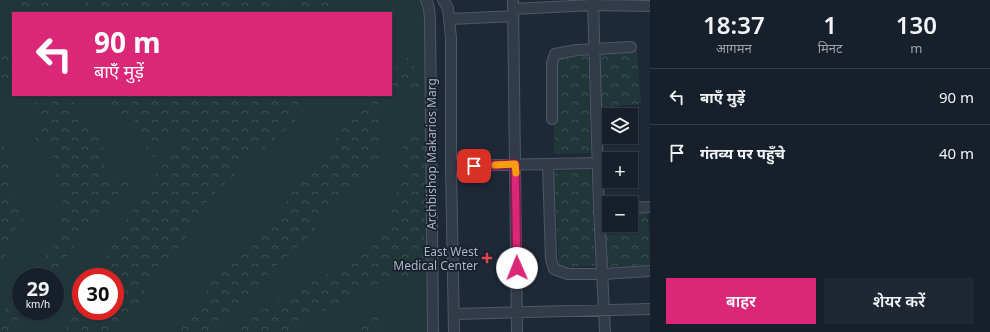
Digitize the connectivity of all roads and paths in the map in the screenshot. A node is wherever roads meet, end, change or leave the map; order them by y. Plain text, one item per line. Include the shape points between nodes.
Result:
1 (426, 0) edge
2 (443, 0) edge
3 (593, 3) edge
4 (650, 6) edge
5 (513, 8) edge
6 (450, 19) junction
7 (631, 47) dead end
8 (595, 49) junction
9 (602, 117) edge
10 (552, 119) dead end
11 (597, 123) junction
12 (598, 163) junction
13 (515, 164) junction
14 (548, 164) junction
15 (451, 166) junction
16 (650, 207) edge
17 (638, 208) edge
18 (598, 209) junction
19 (602, 209) edge
20 (650, 271) edge
21 (602, 274) junction
22 (650, 309) edge
23 (604, 310) junction
24 (517, 313) junction
25 (454, 314) junction
26 (433, 332) edge
27 (454, 332) edge
28 (517, 332) edge
29 (605, 332) edge

1 - 26 street, Archbishop Makarios Marg via 430,20
2 - 6 street, Archbishop Makarios Marg
3 - 4 street
3 - 5 street
3 - 8 street
5 - 6 street
5 - 13 street
6 - 15 street, Archbishop Makarios Marg
7 - 8 street
8 - 10 street via 555,54
8 - 11 street
9 - 11 street
11 - 12 street
12 - 14 street
12 - 18 street
13 - 14 street
13 - 15 street
13 - 24 street
14 - 21 street via 552,266 568,274
15 - 25 street, Archbishop Makarios Marg
16 - 17 street
18 - 19 street
18 - 21 street
20 - 21 street
21 - 23 street
22 - 23 street
23 - 24 street
23 - 29 street
24 - 25 street
24 - 28 street
25 - 27 street, Archbishop Makarios Marg

